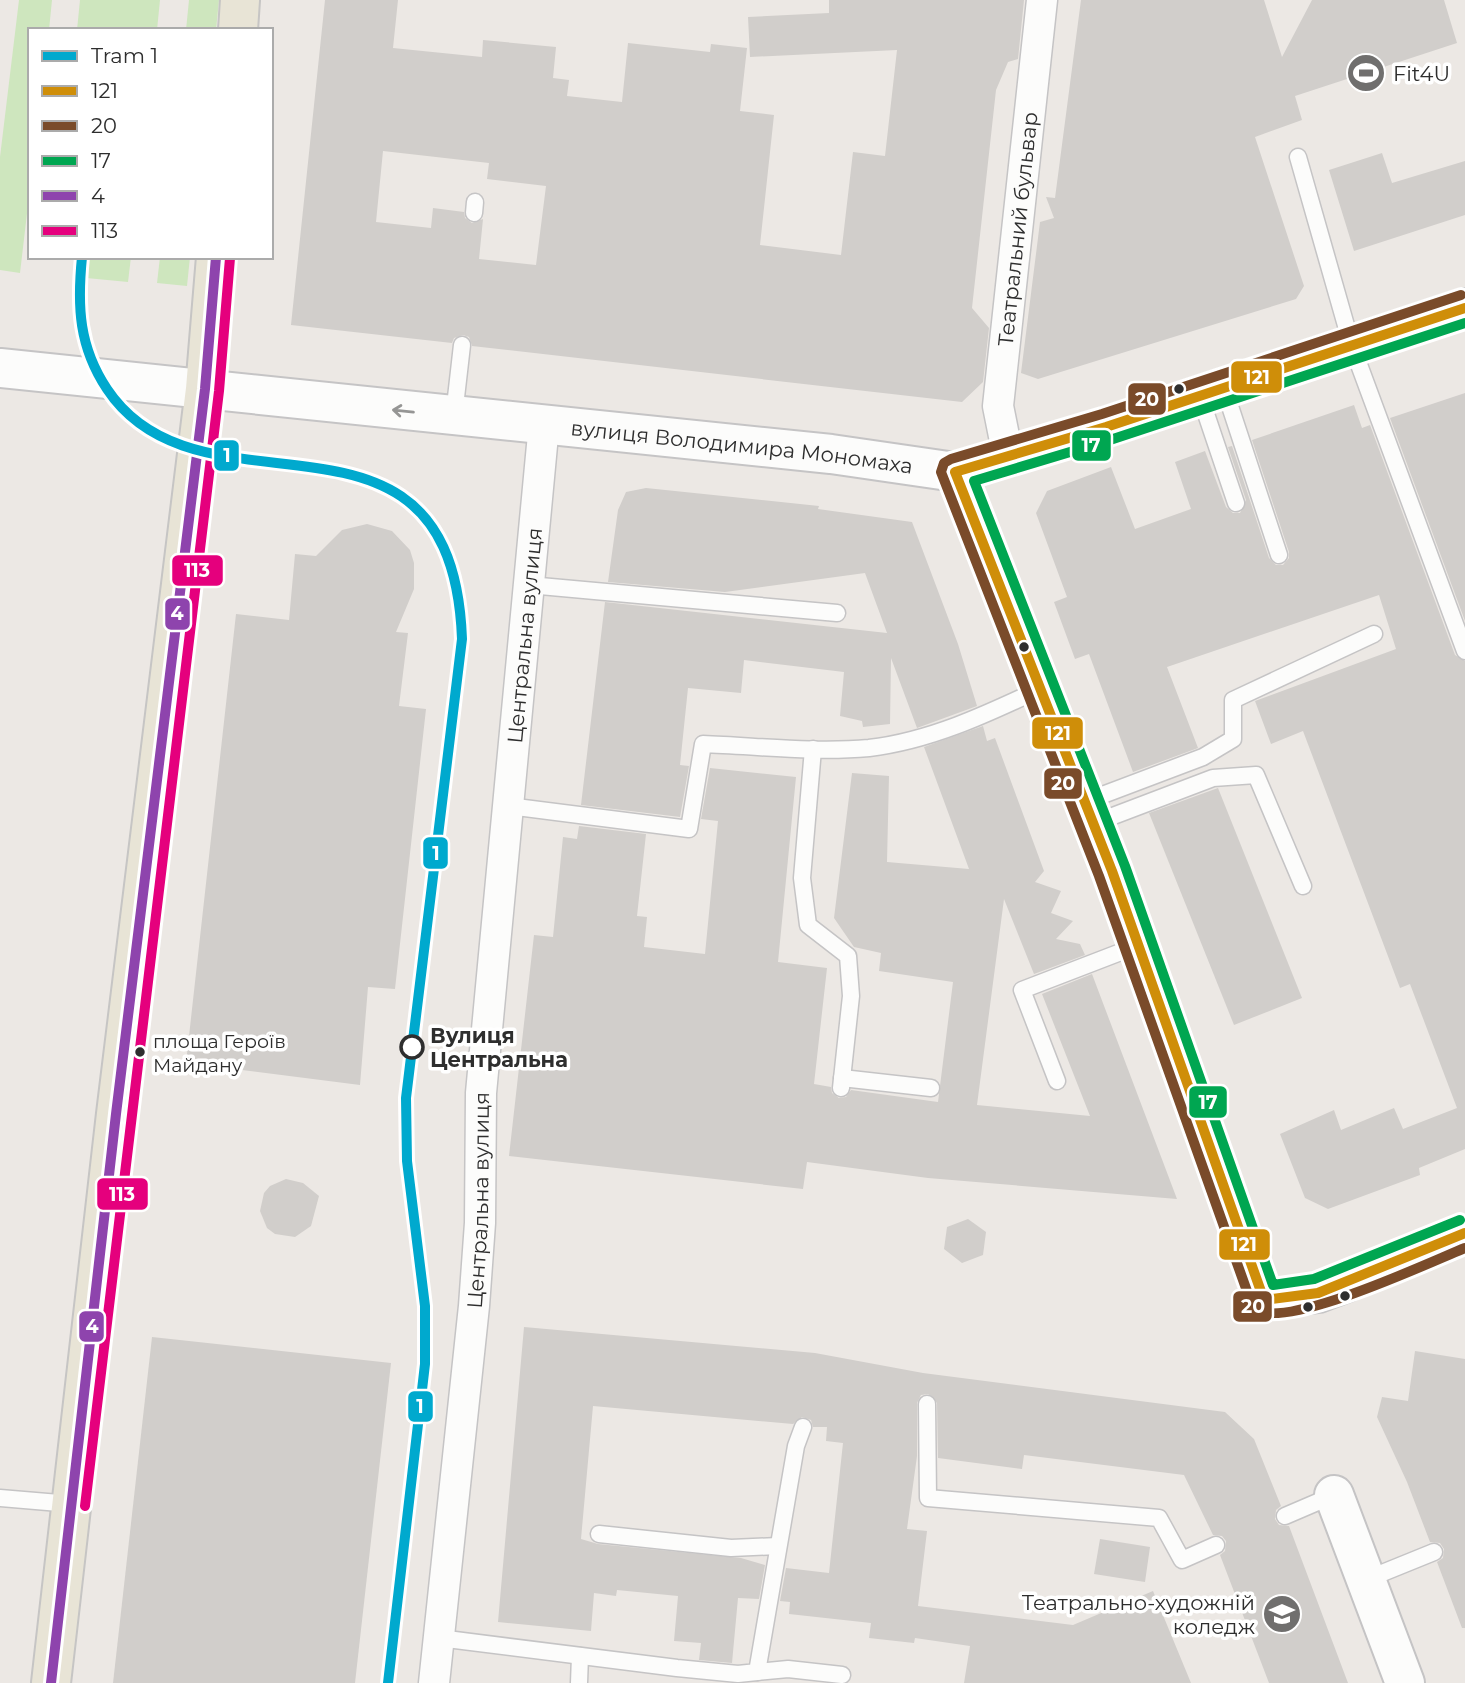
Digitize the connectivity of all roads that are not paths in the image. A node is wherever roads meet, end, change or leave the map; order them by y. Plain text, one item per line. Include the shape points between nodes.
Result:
1 (240, 0) edge
2 (1042, 0) edge
3 (237, 28) edge
4 (1298, 157) dead end
5 (216, 259) edge
6 (1465, 308) edge
7 (1351, 343) junction
8 (461, 345) dead end
9 (0, 368) edge
10 (205, 389) junction
11 (1212, 392) junction
12 (454, 416) junction
13 (544, 425) junction
14 (1008, 456) junction
15 (955, 472) junction
16 (1236, 503) dead end
17 (1279, 555) dead end
18 (529, 584) junction
19 (837, 614) dead end
20 (1374, 634) dead end
21 (1465, 651) edge
22 (1040, 690) junction
23 (819, 749) junction
24 (508, 806) junction
25 (1088, 813) junction
26 (1303, 886) dead end
27 (1139, 945) junction
28 (1056, 1082) dead end
29 (931, 1088) dead end
30 (1465, 1233) edge
31 (1347, 1282) joint
32 (1264, 1300) joint
33 (927, 1404) dead end
34 (803, 1427) dead end
35 (1334, 1495) joint
36 (0, 1498) edge
37 (71, 1504) junction
38 (1285, 1516) dead end
39 (599, 1534) dead end
40 (1216, 1545) dead end
41 (778, 1546) junction
42 (1434, 1552) dead end
43 (1365, 1580) junction
44 (439, 1638) junction
45 (580, 1656) junction
46 (757, 1672) junction
47 (676, 1675) edge
48 (842, 1675) dead end
49 (51, 1683) edge
50 (434, 1683) edge
51 (579, 1683) edge
52 (1405, 1683) edge

1 - 3 main road
2 - 14 street, Театральний бульвар via 998,406
4 - 7 lane
5 - 10 main road
6 - 7 main road, вулиця Володимира Мономаха
7 - 11 main road, вулиця Володимира Мономаха
7 - 21 lane
8 - 12 lane
9 - 10 main road, вулиця Володимира Мономаха
12 -> 10 main road, вулиця Володимира Мономаха
10 - 37 main road
11 - 14 main road, вулиця Володимира Мономаха
11 - 16 lane
11 - 17 lane
12 - 13 main road, вулиця Володимира Мономаха
13 - 15 main road, вулиця Володимира Мономаха via 831,454
13 - 18 street, Центральна вулиця
14 - 15 main road, вулиця Володимира Мономаха
15 - 22 street
18 - 19 lane
18 - 24 street, Центральна вулиця
20 - 25 lane via 1233,699 1233,738
22 - 23 lane via 938,732 869,748
22 - 25 street
23 - 24 lane via 703,744 689,829
23 - 29 lane via 802,878 808,925 848,956 851,996 841,1083
24 - 44 street, Центральна вулиця via 479,1124 476,1290
25 - 26 lane via 1213,778 1256,775
25 - 27 street
27 - 28 lane via 1022,990
27 - 32 street
30 - 31 street
31 - 32 main road via 1318,1293
33 - 40 lane via 928,1498 1159,1518 1182,1560
34 - 41 lane
35 - 38 lane
35 - 43 main road
36 - 37 lane
37 - 49 main road
39 - 41 lane via 731,1548
41 - 46 lane
42 - 43 lane
43 - 52 main road
44 - 45 lane
44 - 50 street, Центральна вулиця
45 - 47 lane
45 - 51 lane
46 - 47 lane
46 - 48 lane via 788,1669

